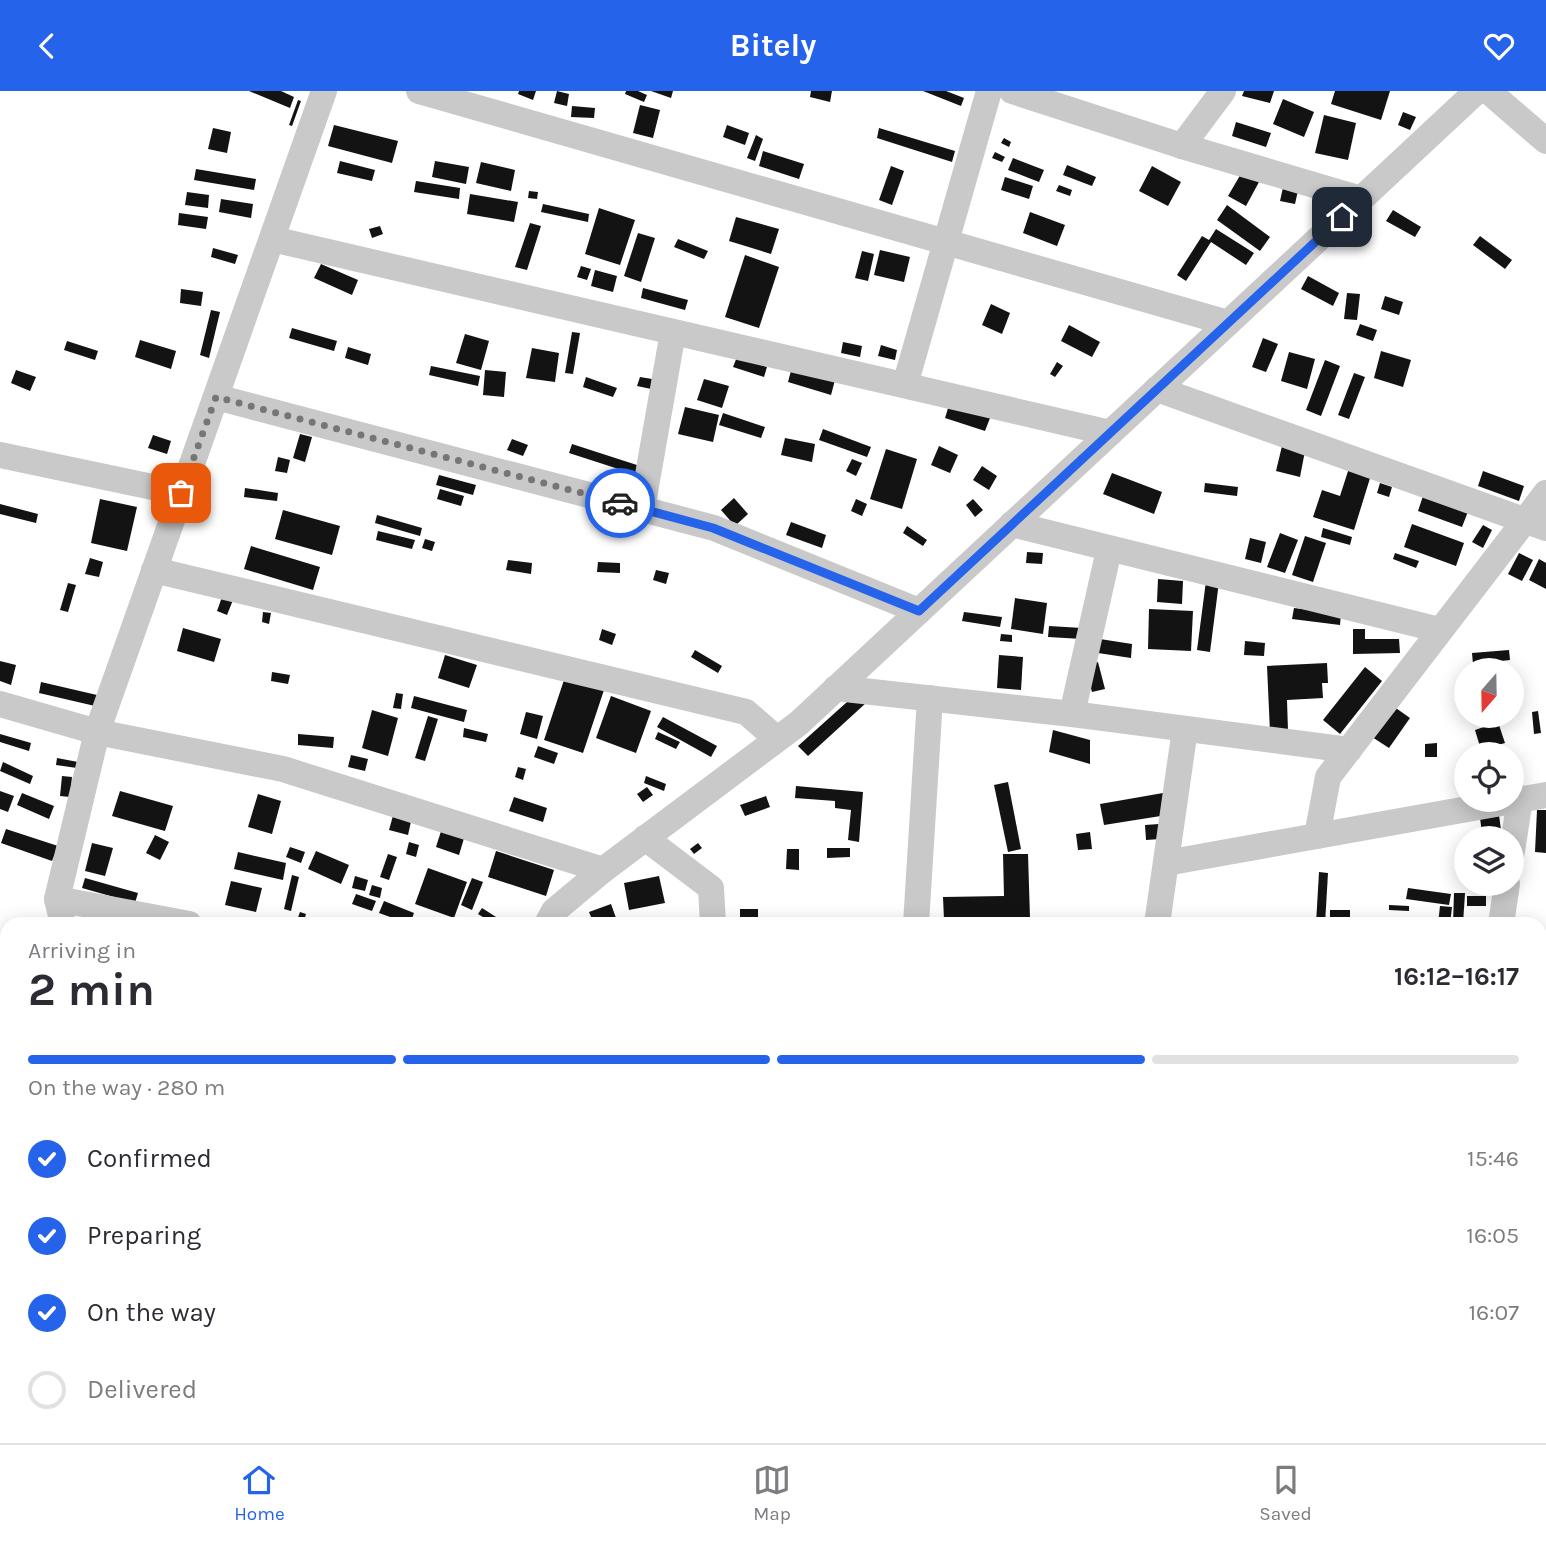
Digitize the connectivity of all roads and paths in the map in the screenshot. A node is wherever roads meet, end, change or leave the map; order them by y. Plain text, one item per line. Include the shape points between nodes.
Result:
1 (324, 91) edge
2 (419, 91) edge
3 (989, 91) edge
4 (1012, 91) edge
5 (1223, 91) edge
6 (1476, 91) edge
7 (1488, 91) edge
8 (1546, 141) edge
9 (1182, 146) junction
10 (1361, 199) junction
11 (272, 239) junction
12 (946, 242) junction
13 (1228, 323) junction
14 (673, 332) junction
15 (905, 385) junction
16 (1157, 389) junction
17 (216, 397) junction
18 (1110, 433) junction
19 (0, 455) edge
20 (181, 493) junction
21 (1546, 493) edge
22 (642, 509) junction
23 (1012, 524) junction
24 (1535, 524) edge
25 (1109, 550) junction
26 (154, 570) junction
27 (919, 611) junction
28 (1440, 630) junction
29 (836, 688) junction
30 (930, 698) junction
31 (0, 704) edge
32 (1072, 714) junction
33 (1185, 729) junction
34 (97, 732) junction
35 (778, 739) junction
36 (1349, 750) junction
37 (1546, 795) edge
38 (1524, 798) edge
39 (1454, 811) edge
40 (1317, 836) junction
41 (645, 838) junction
42 (1166, 863) junction
43 (603, 870) junction
44 (1505, 896) edge
45 (60, 911) edge
46 (120, 917) edge
47 (551, 917) edge
48 (713, 917) edge
49 (916, 917) edge
50 (1158, 917) edge
51 (1502, 917) edge

1 - 11 street
2 - 12 street
3 - 12 street
4 - 9 street
5 - 9 street
6 - 10 street
7 - 8 street
9 - 10 street
10 - 13 street
11 - 14 street
11 - 17 street
12 - 13 street
12 - 15 street
13 - 16 street
14 - 15 street
14 - 22 street
15 - 18 street
16 - 18 street
16 - 24 street
17 - 20 street
17 - 22 street
18 - 23 street
19 - 20 street
20 - 26 street
21 - 24 street
22 - 27 street via 713,528
23 - 25 street
23 - 27 street
24 - 28 street
25 - 28 street
25 - 32 street
26 - 34 street
26 - 35 street via 746,712
27 - 29 street
28 - 36 street
29 - 30 street
29 - 35 street
30 - 32 street
30 - 49 street
31 - 34 street
32 - 33 street
33 - 36 street
33 - 42 street
34 - 43 street via 283,769
34 - 45 street
35 - 41 street
36 - 40 street via 1328,777
37 - 38 street
39 - 40 street
40 - 42 street
41 - 43 street
41 - 48 street via 711,888
42 - 50 street
43 - 47 street
44 - 51 street
45 - 46 street

